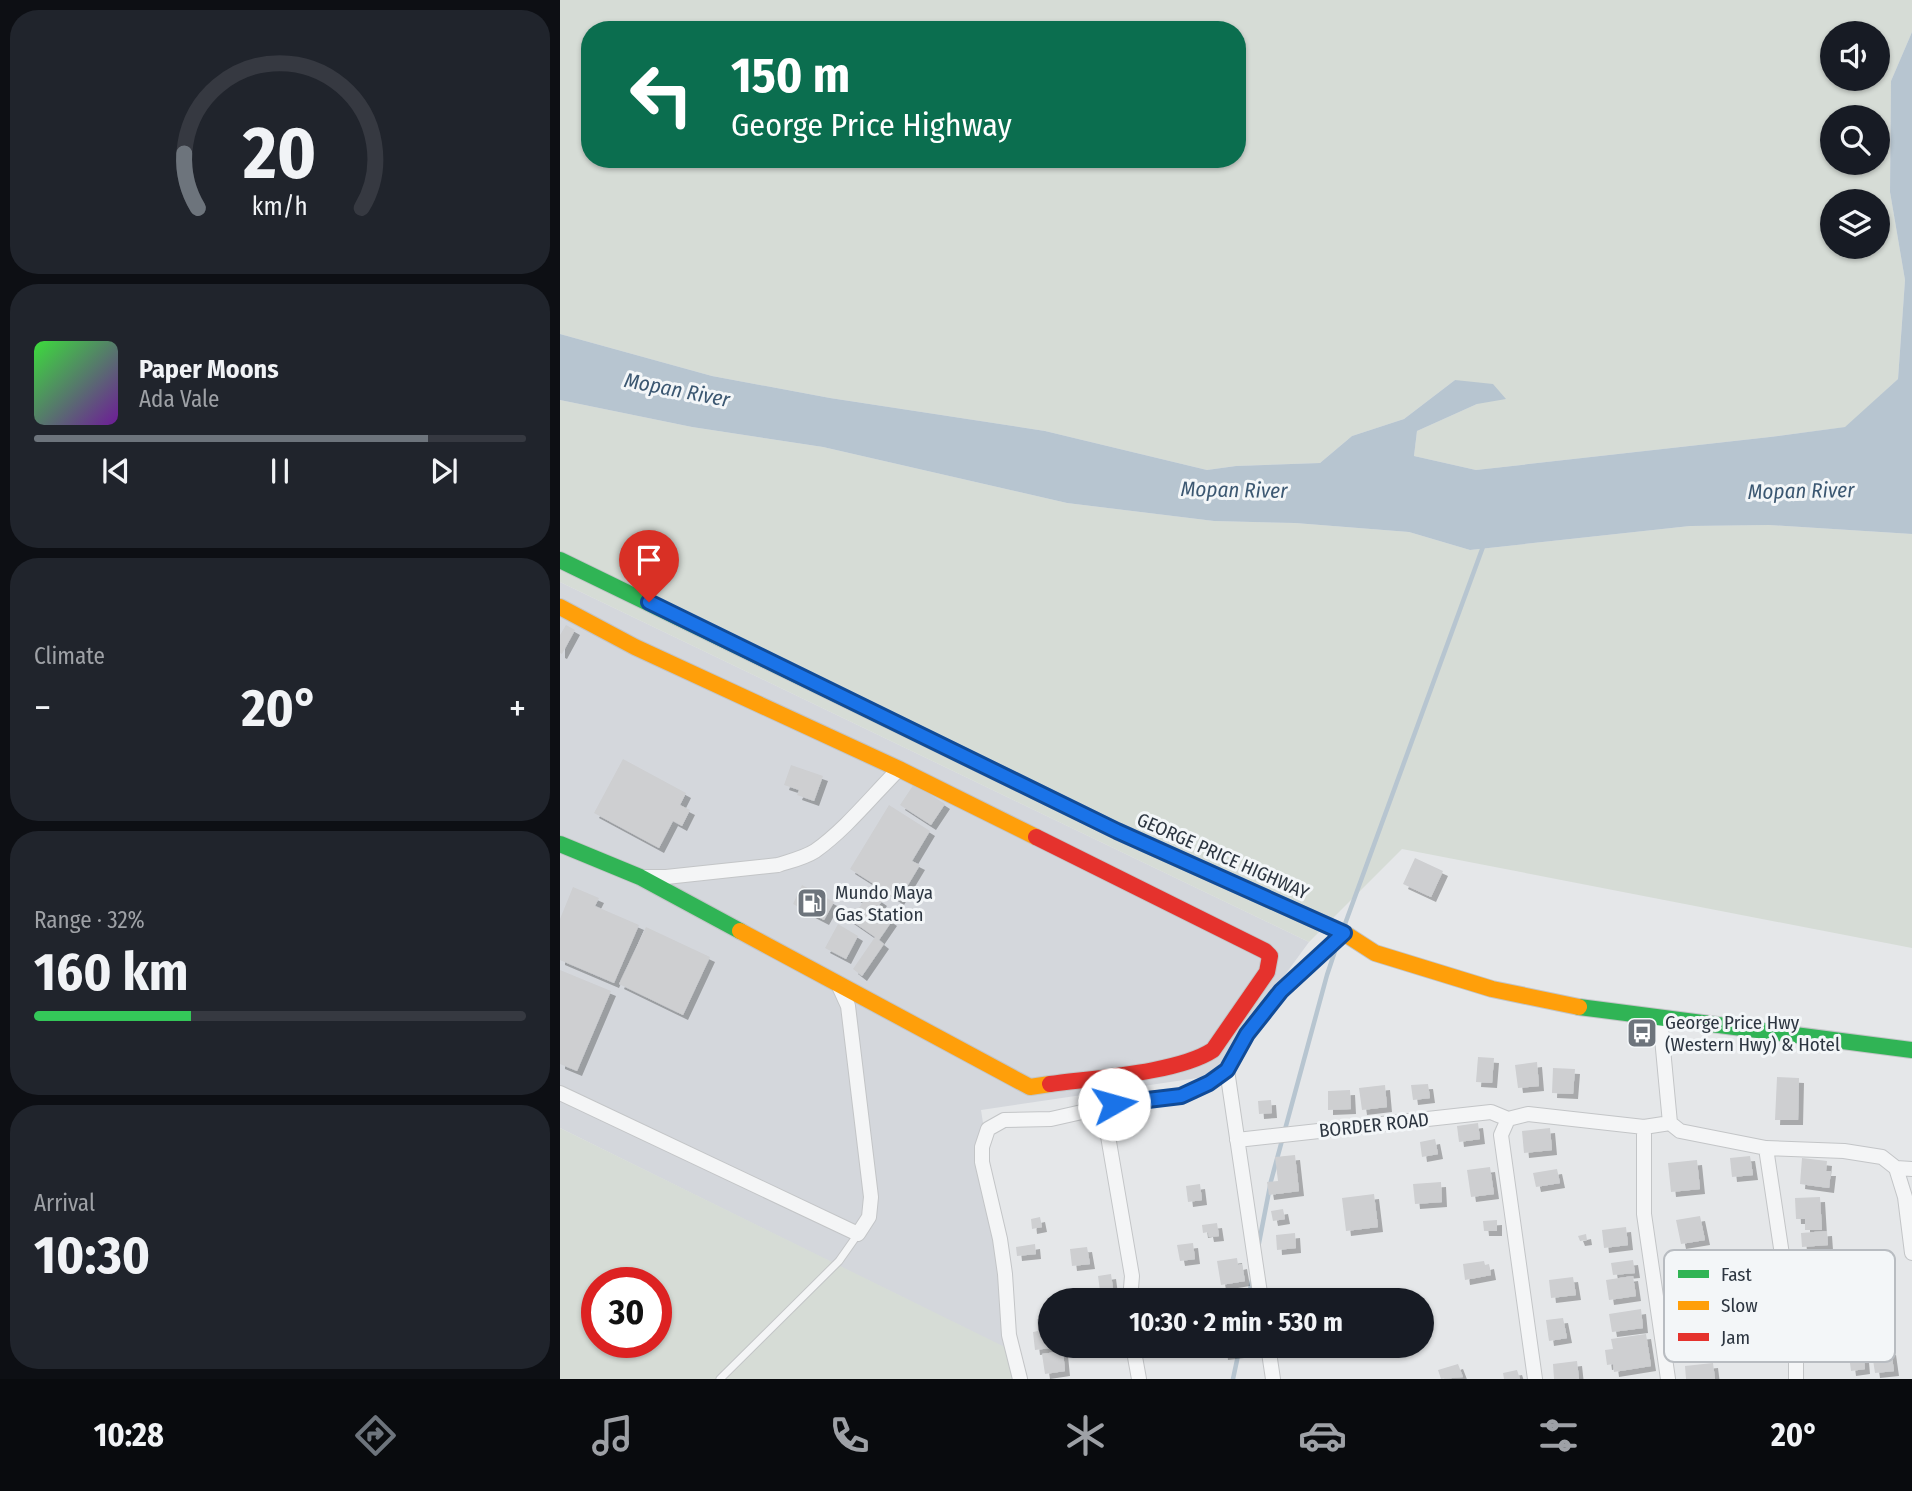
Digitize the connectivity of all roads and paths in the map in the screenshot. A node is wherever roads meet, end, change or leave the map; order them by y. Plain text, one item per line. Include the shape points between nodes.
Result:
1 (560, 560) edge
2 (560, 607) edge
3 (899, 769) junction
4 (560, 844) edge
5 (640, 877) junction
6 (1344, 933) junction
7 (837, 982) junction
8 (1660, 1017) junction
9 (1912, 1050) edge
10 (1227, 1070) junction
11 (560, 1093) edge
12 (1120, 1103) junction
13 (1508, 1119) junction
14 (1670, 1122) junction
15 (1644, 1128) junction
16 (1237, 1140) junction
17 (1766, 1148) junction
18 (1896, 1168) junction
19 (1912, 1168) edge
20 (858, 1234) junction
21 (1781, 1250) edge
22 (1912, 1253) edge
23 (1131, 1288) edge
24 (1259, 1288) edge
25 (1664, 1352) edge
26 (1135, 1358) edge
27 (1270, 1358) edge
28 (720, 1379) edge
29 (1020, 1379) edge
30 (1139, 1379) edge
31 (1273, 1379) edge
32 (1535, 1379) edge

1 - 6 main road, GEORGE PRICE HIGHWAY via 1117,831
2 - 3 main road via 635,647
3 - 5 street via 842,827 813,852 794,860
3 - 7 main road via 1265,951 1270,964 1213,1050 1204,1056 1174,1066 1030,1087
4 - 5 main road
5 - 7 main road
6 - 8 main road, GEORGE PRICE HIGHWAY via 1375,953 1492,989 1563,1005
6 - 10 street via 1281,991 1247,1034
7 - 20 street via 848,1006 871,1197 869,1217
8 - 9 main road, GEORGE PRICE HIGHWAY
8 - 14 street
10 - 12 street via 1181,1096
10 - 16 street
11 - 20 street
12 - 23 street via 1109,1118 1108,1136
12 - 29 street via 1065,1118 1004,1120 988,1129 984,1138 982,1162 1000,1239 1009,1335
13 - 15 street, BORDER ROAD via 1528,1114
13 - 16 street, BORDER ROAD via 1491,1112
13 - 32 street via 1501,1135
14 - 15 street, BORDER ROAD
14 - 17 street via 1680,1131
15 - 25 street via 1644,1214
16 - 24 street
17 - 18 street via 1844,1151 1882,1157
17 - 21 street
18 - 19 street
18 - 22 street
20 - 28 lane via 839,1261
26 - 30 street
27 - 31 street

